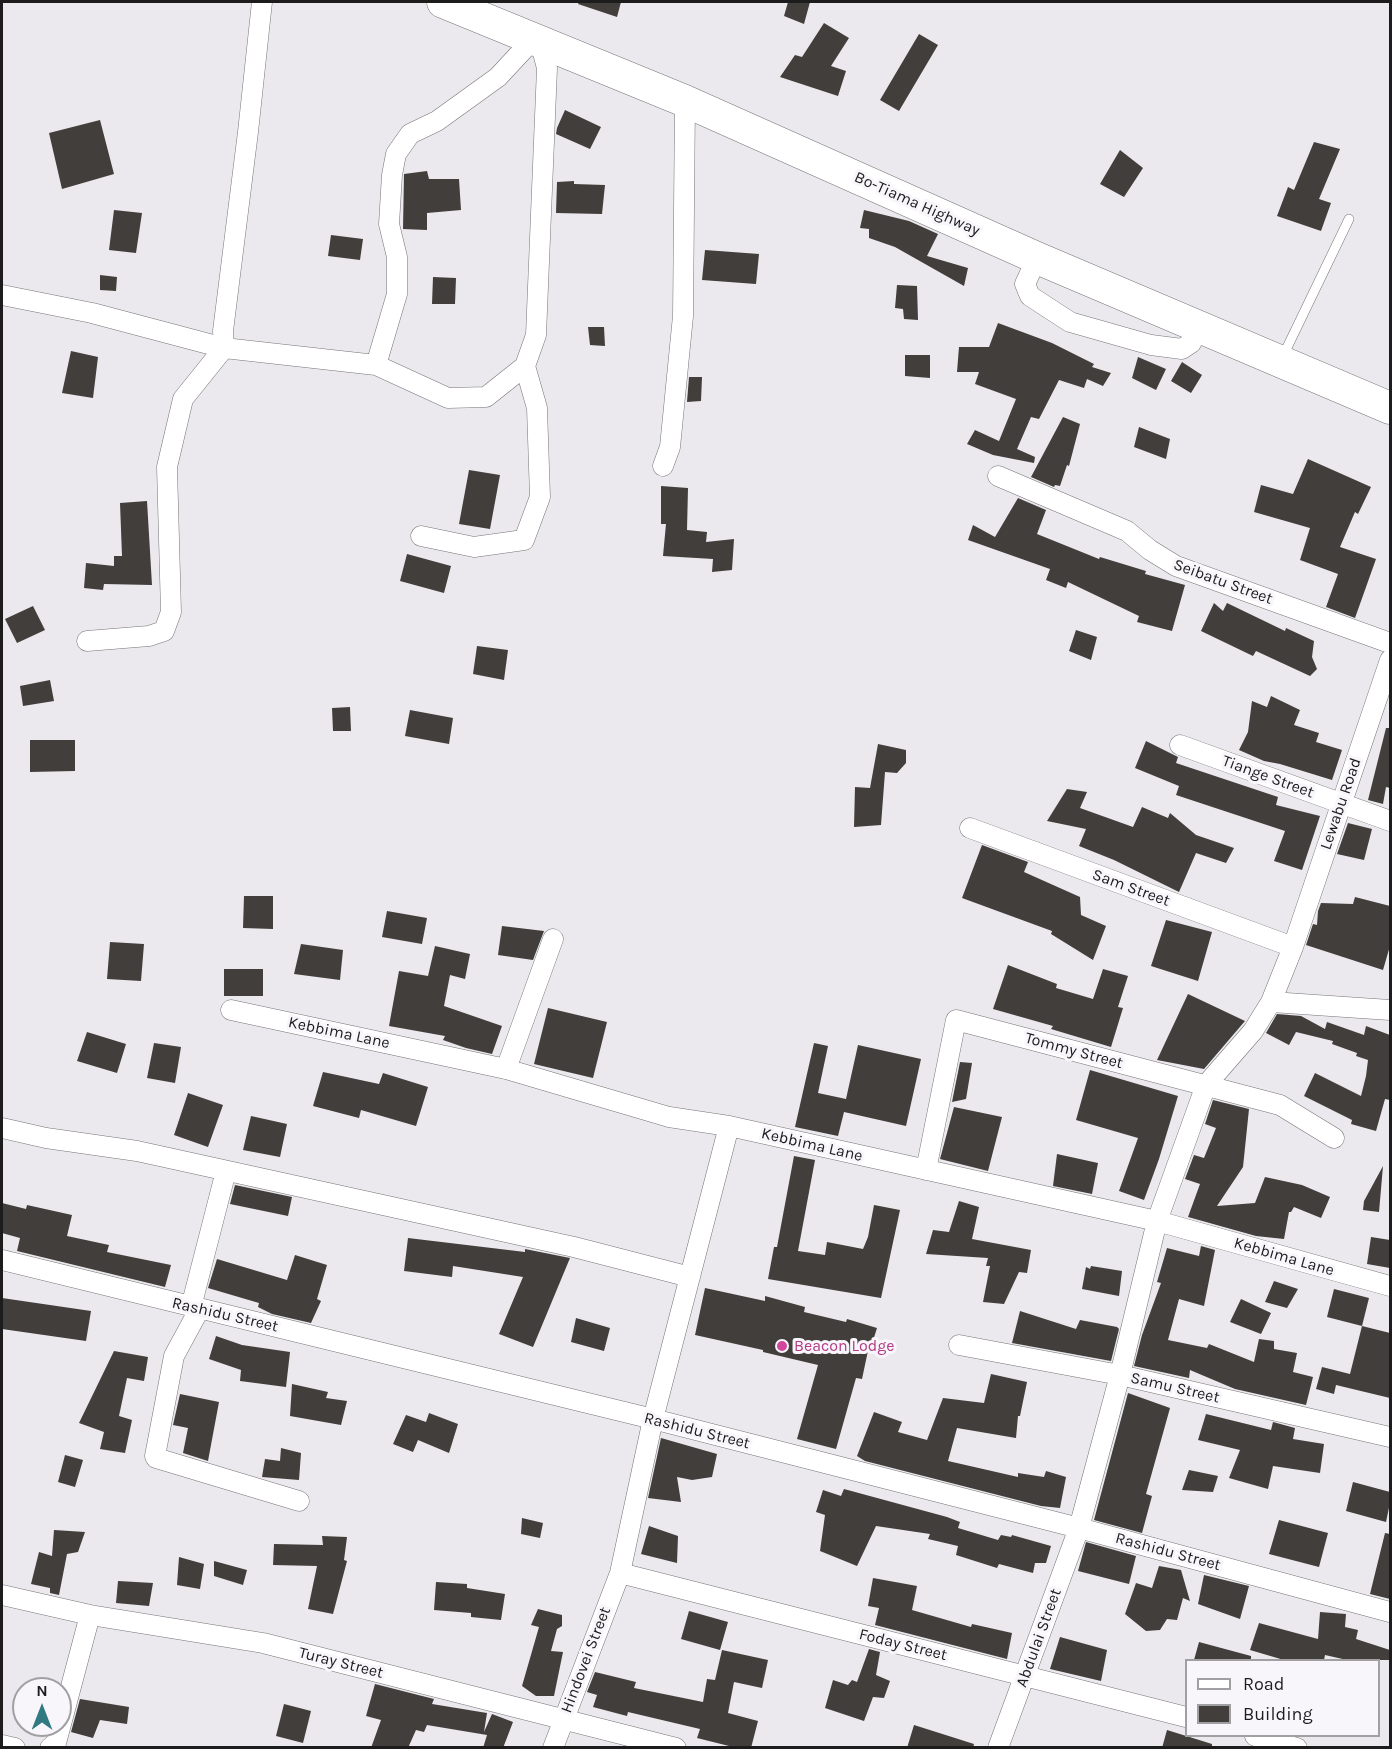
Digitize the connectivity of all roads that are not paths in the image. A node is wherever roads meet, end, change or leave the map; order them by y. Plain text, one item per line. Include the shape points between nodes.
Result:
1 (262, 2) edge
2 (443, 2) edge
3 (534, 39) junction
4 (685, 100) junction
5 (1349, 219) dead end
6 (1037, 258) junction
7 (2, 295) edge
8 (1200, 326) junction
9 (224, 348) junction
10 (1281, 360) junction
11 (376, 365) junction
12 (525, 366) junction
13 (1390, 408) edge
14 (663, 466) dead end
15 (998, 476) dead end
16 (421, 536) dead end
17 (87, 641) dead end
18 (1390, 643) edge
19 (1390, 660) edge
20 (1180, 745) dead end
21 (1341, 803) junction
22 (1390, 821) edge
23 (969, 828) dead end
24 (553, 939) dead end
25 (1293, 947) junction
26 (1271, 1002) junction
27 (231, 1010) dead end
28 (1390, 1010) edge
29 (506, 1069) junction
30 (1206, 1085) junction
31 (729, 1126) junction
32 (2, 1128) edge
33 (1334, 1138) dead end
34 (926, 1170) junction
35 (226, 1171) junction
36 (1157, 1221) junction
37 (2, 1260) edge
38 (690, 1278) junction
39 (1390, 1286) edge
40 (195, 1307) junction
41 (959, 1346) dead end
42 (1120, 1375) junction
43 (653, 1419) junction
44 (1390, 1437) edge
45 (299, 1501) dead end
46 (1079, 1528) junction
47 (620, 1573) junction
48 (2, 1595) edge
49 (1390, 1612) edge
50 (90, 1615) junction
51 (1024, 1676) junction
52 (1185, 1717) edge
53 (563, 1720) junction
54 (1258, 1737) edge
55 (2, 1745) edge
56 (15, 1748) edge
57 (50, 1748) edge
58 (553, 1748) edge
59 (676, 1748) edge
60 (998, 1748) edge
61 (1297, 1748) edge

1 - 9 street
2 - 3 highway, Bo-Tiama Highway
3 - 4 highway, Bo-Tiama Highway
3 - 11 street via 498,77 437,122 410,134 396,154 389,224 397,257 397,294
3 - 12 street via 547,68 536,335
4 - 6 highway, Bo-Tiama Highway
4 - 14 street via 683,316 670,447
5 - 10 lane
6 - 8 highway, Bo-Tiama Highway
6 - 8 street via 1025,284 1030,296 1070,322 1182,350
7 - 9 street via 92,313
8 - 10 highway, Bo-Tiama Highway
9 - 11 street
9 - 17 street via 183,399 167,466 171,612 164,631 149,636
10 - 13 highway, Bo-Tiama Highway
11 - 12 street via 448,398 486,397
12 - 16 street via 537,408 540,497 524,540 474,547
15 - 18 street, Seibatu Street via 1127,531 1176,566
19 - 21 street, Lewabu Road
20 - 21 street, Tiange Street
21 - 22 street, Tiange Street
21 - 25 street, Lewabu Road
23 - 25 street, Sam Street
24 - 29 street
25 - 26 street, Lewabu Road
26 - 28 street
26 - 30 street, Lewabu Road via 1253,1031
27 - 29 street, Kebbima Lane
29 - 31 street, Kebbima Lane via 669,1117
30 - 33 street, Tommy Street via 1280,1105
30 - 34 street, Tommy Street via 956,1020
30 - 36 street, Abdulai Street
31 - 34 street, Kebbima Lane
31 - 38 street, Hindovei Street
32 - 35 street
34 - 36 street, Kebbima Lane
35 - 38 street via 574,1247
35 - 40 street
36 - 39 street, Kebbima Lane
36 - 42 street, Abdulai Street
37 - 40 street, Rashidu Street
38 - 43 street, Hindovei Street
40 - 43 street, Rashidu Street
40 - 45 street via 174,1356 154,1456
41 - 42 street, Samu Street
42 - 44 street, Samu Street
42 - 46 street, Abdulai Street
43 - 46 street, Rashidu Street
43 - 47 street, Hindovei Street
46 - 49 street, Rashidu Street
46 - 51 street, Abdulai Street
47 - 51 street, Foday Street
47 - 53 street, Hindovei Street
48 - 50 street, Turay Street
50 - 53 street, Turay Street via 263,1643
50 - 57 street via 56,1743
51 - 52 street, Foday Street
51 - 60 street, Abdulai Street
53 - 58 street, Hindovei Street
53 - 59 street, Turay Street
54 - 61 street
55 - 56 street

